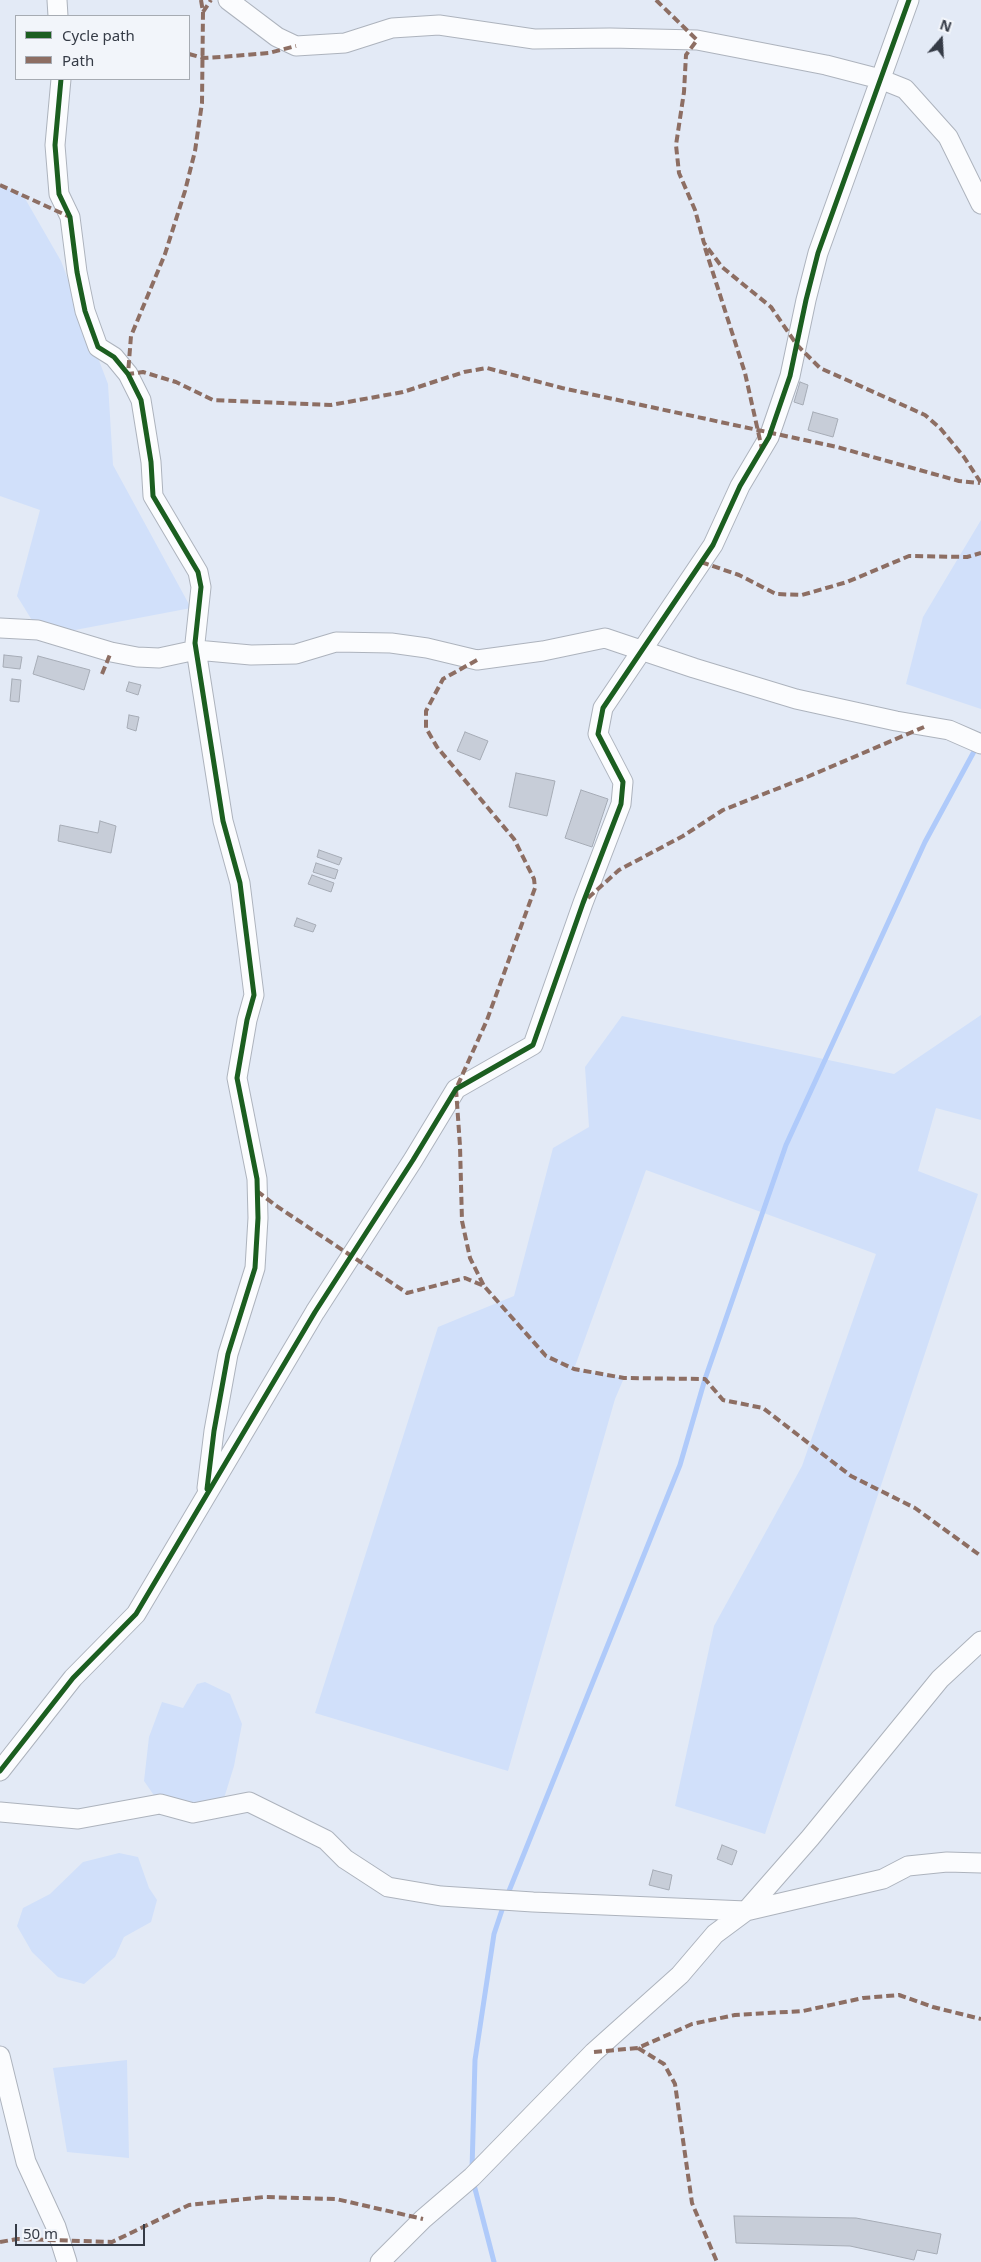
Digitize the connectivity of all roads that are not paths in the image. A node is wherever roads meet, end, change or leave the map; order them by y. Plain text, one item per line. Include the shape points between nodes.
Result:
1 (57, 0) edge
2 (228, 0) edge
3 (908, 0) edge
4 (58, 15) edge
5 (880, 79) junction
6 (61, 80) edge
7 (981, 204) edge
8 (0, 628) edge
9 (641, 649) junction
10 (196, 650) junction
11 (981, 744) edge
12 (206, 1495) junction
13 (981, 1641) edge
14 (0, 1771) edge
15 (0, 1812) edge
16 (981, 1863) edge
17 (746, 1912) junction
18 (0, 2056) edge
19 (67, 2262) edge
20 (380, 2262) edge

1 - 4 street
2 - 5 street via 277,37 296,46 345,44 392,28 439,25 534,39 697,40
3 - 5 street
5 - 7 street via 905,90 948,137
5 - 9 street via 818,253 790,376 769,437 740,486 713,545
6 - 10 street via 55,145 59,194 70,217 85,310 98,347 114,357 128,374 141,400 153,496 198,572 201,587 194,642
8 - 10 street via 38,630 136,658 159,658
9 - 10 street via 605,638 478,660 391,643 336,642 296,654 251,655
9 - 11 street via 796,698 948,730
9 - 12 street via 602,708 598,734 623,782 621,804 534,1045 456,1089 315,1312
10 - 12 street via 223,821 240,883 254,995 238,1078 257,1180 258,1218 255,1268 228,1354
12 - 14 street via 136,1614 73,1678
13 - 17 street via 940,1679
15 - 17 street via 78,1819 160,1804 193,1813 249,1802 326,1840 345,1859 388,1887 450,1896
16 - 17 street via 908,1866 883,1878
17 - 20 street via 715,1934 680,1975 594,2052 472,2177 422,2219
18 - 19 street via 26,2162 56,2226

